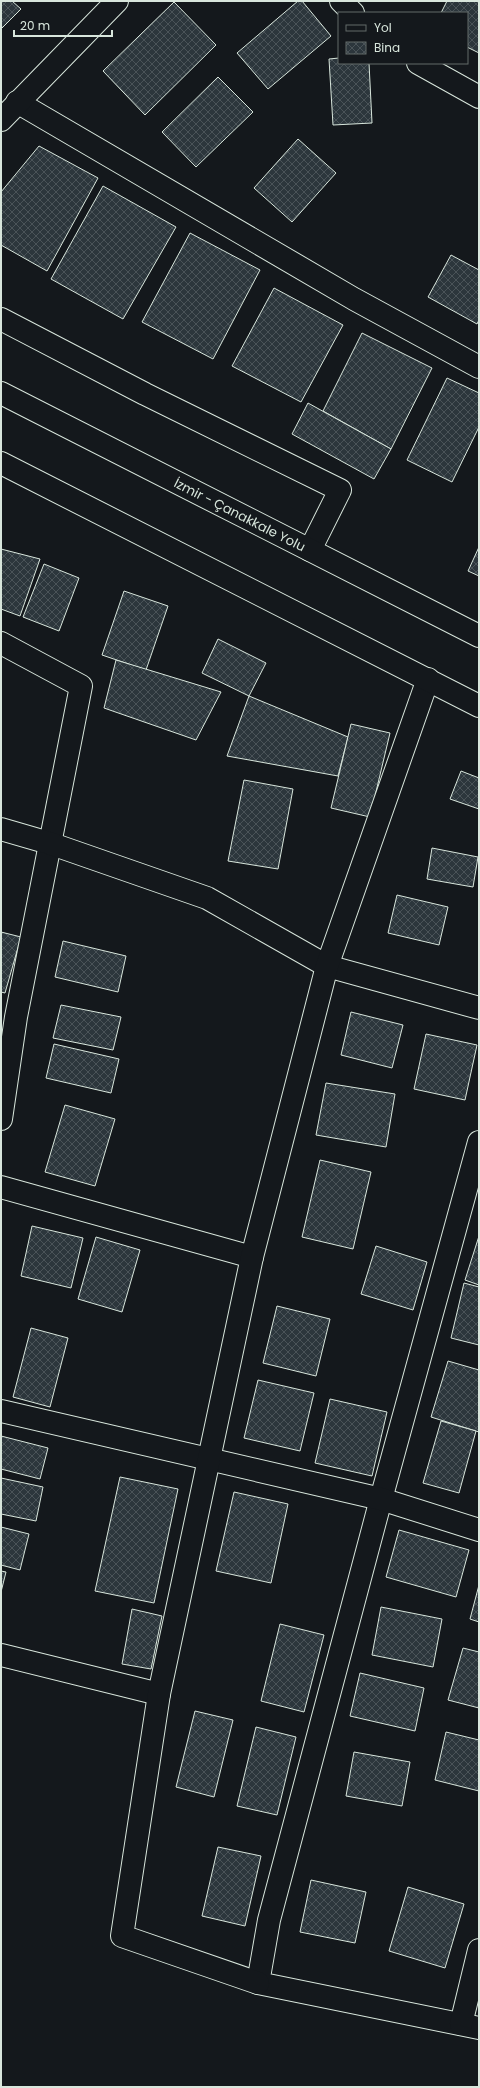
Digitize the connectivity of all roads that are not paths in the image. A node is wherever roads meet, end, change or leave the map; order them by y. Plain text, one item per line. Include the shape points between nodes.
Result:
1 (117, 1) edge
2 (341, 1) edge
3 (351, 12) edge
4 (420, 64) edge
5 (479, 96) edge
6 (17, 102) junction
7 (1, 120) edge
8 (1, 319) edge
9 (479, 367) edge
10 (1, 394) edge
11 (1, 463) edge
12 (310, 550) junction
13 (479, 636) edge
14 (1, 643) edge
15 (428, 680) junction
16 (479, 706) edge
17 (1, 829) edge
18 (50, 843) junction
19 (327, 966) junction
20 (479, 1008) edge
21 (9, 1015) edge
22 (1, 1119) edge
23 (479, 1142) edge
24 (1, 1187) edge
25 (252, 1257) junction
26 (1, 1411) edge
27 (209, 1460) junction
28 (381, 1499) junction
29 (479, 1530) edge
30 (1, 1655) edge
31 (159, 1694) junction
32 (479, 1950) edge
33 (258, 1983) junction
34 (470, 2026) edge

1 - 6 main road
2 - 3 main road
4 - 5 main road
6 - 7 main road
6 - 9 main road via 354,299
8 - 12 main road via 145,394 340,490
10 - 12 main road, İzmir - Çanakkale Yolu
11 - 15 main road
12 - 13 main road, İzmir - Çanakkale Yolu
14 - 18 main road via 82,686
15 - 16 main road
15 - 19 main road
17 - 18 main road
18 - 19 main road via 207,898
18 - 21 main road
19 - 20 main road
19 - 25 main road
21 - 22 main road
23 - 28 main road
24 - 25 main road
25 - 27 main road
26 - 27 main road
27 - 28 main road
27 - 31 main road
28 - 29 main road
28 - 33 main road via 269,1920
30 - 31 main road
31 - 33 main road via 122,1936
32 - 34 main road
33 - 34 main road

